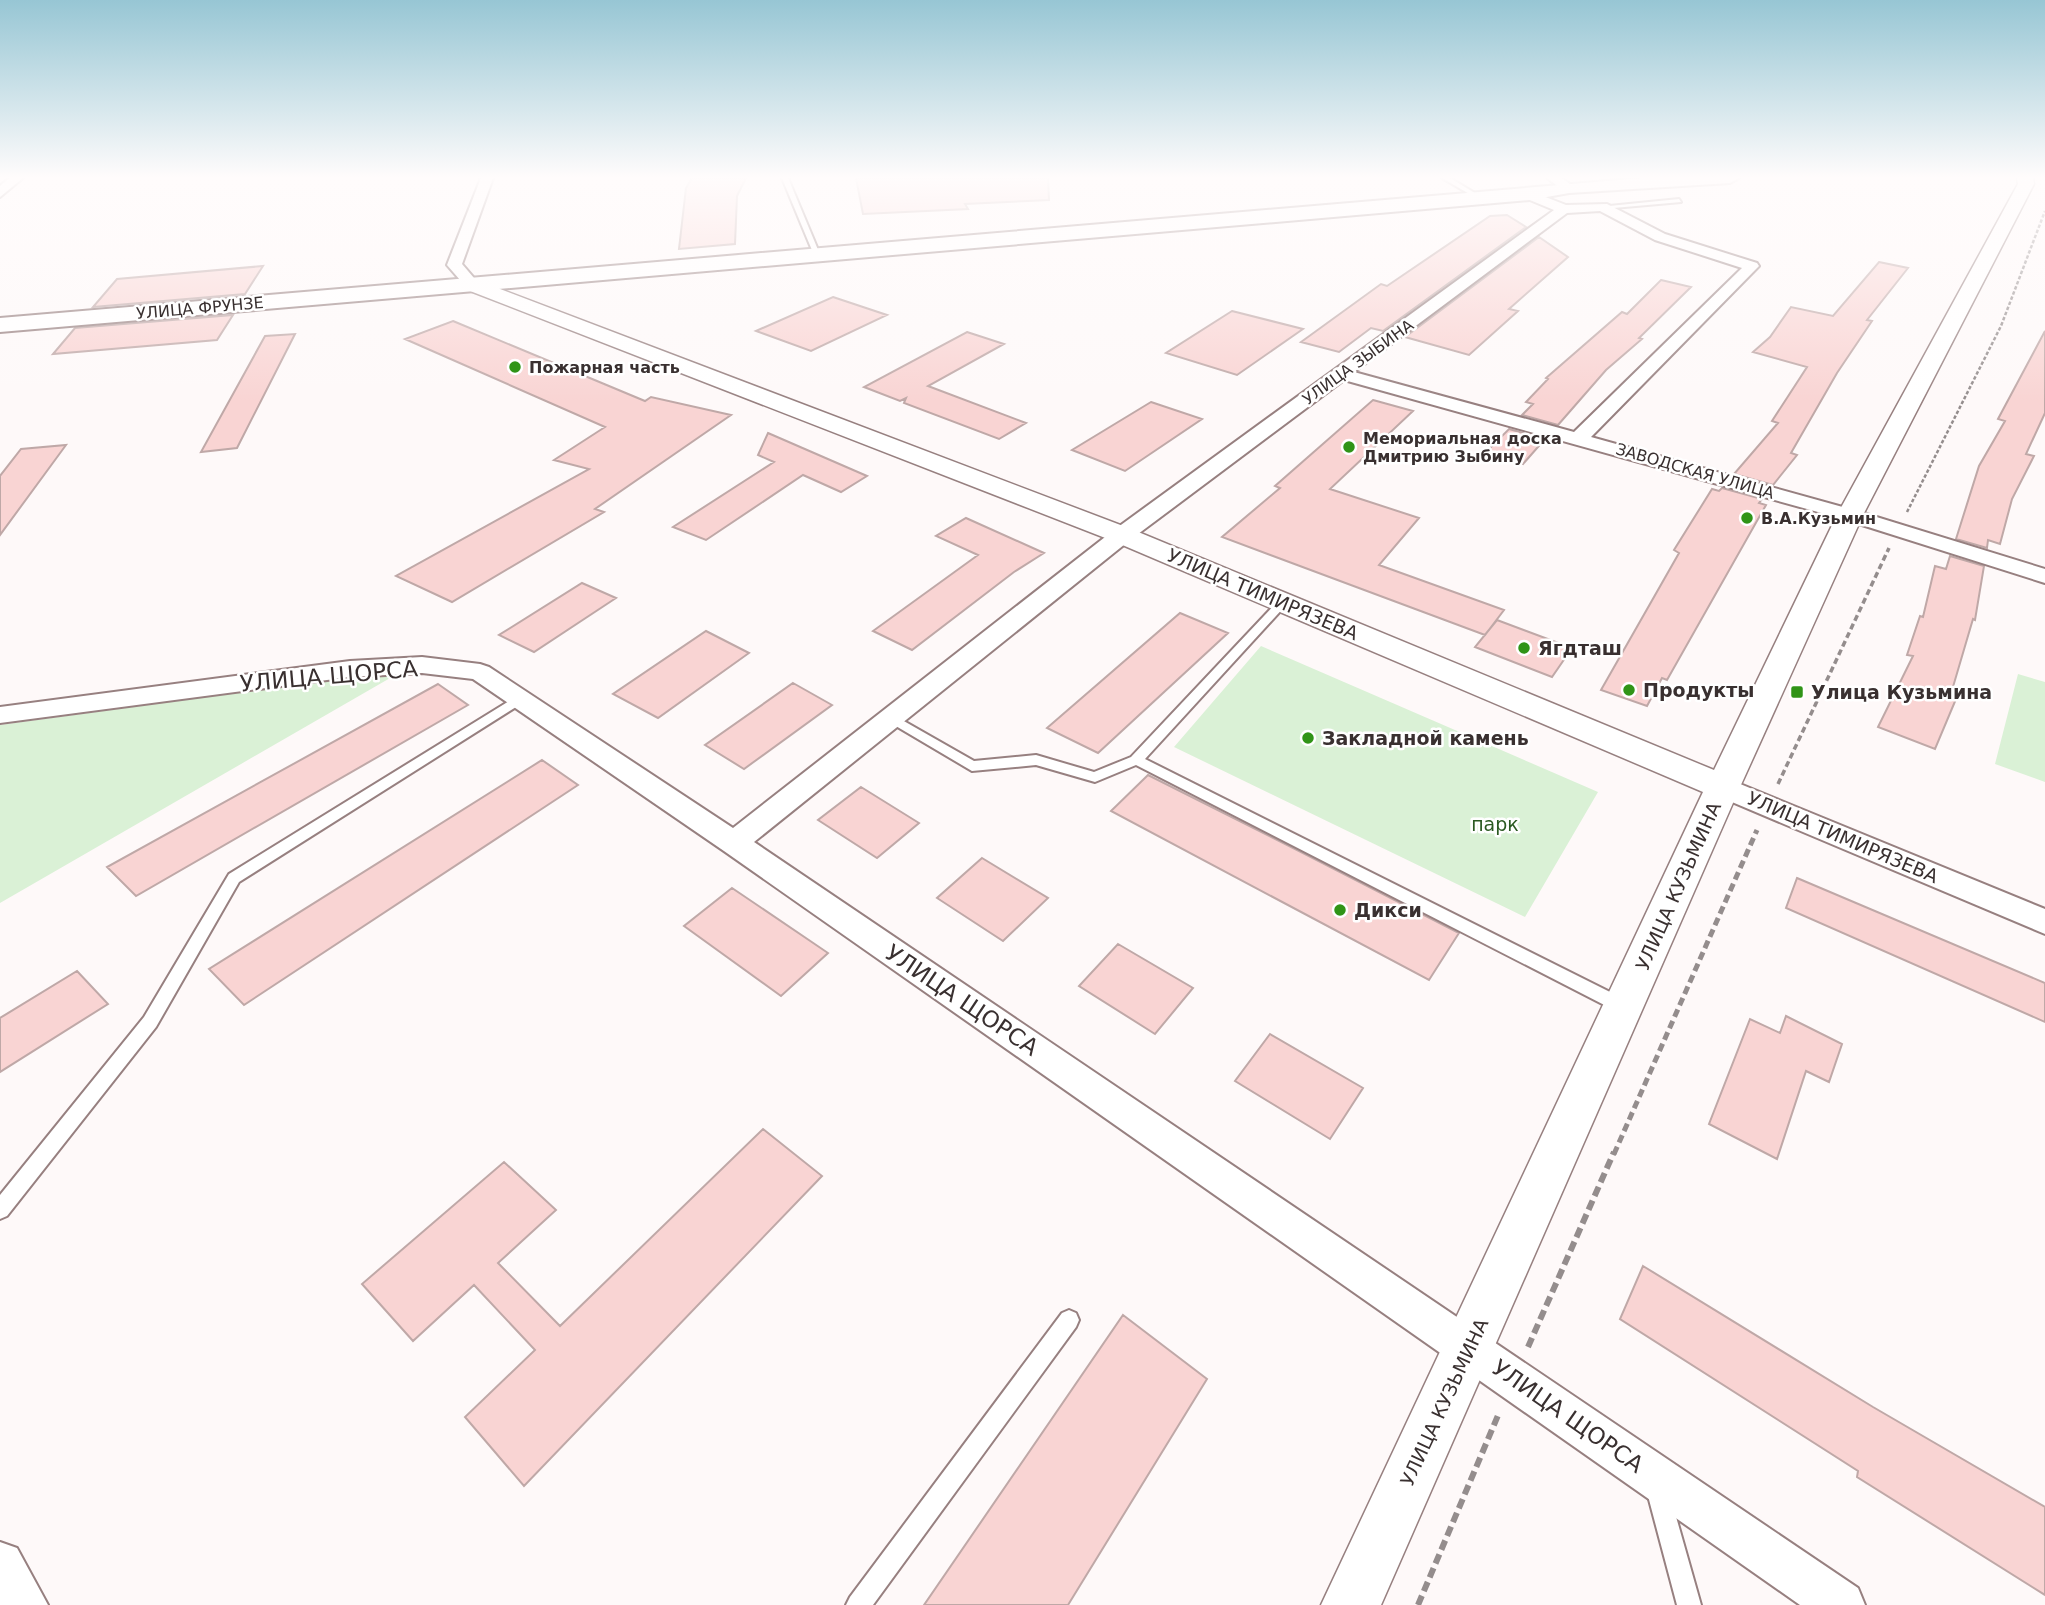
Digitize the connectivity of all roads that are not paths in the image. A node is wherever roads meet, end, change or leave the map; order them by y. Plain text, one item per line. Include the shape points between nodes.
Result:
1 (459, 253) edge
2 (842, 253) edge
3 (1505, 253) edge
4 (1704, 253) edge
5 (1989, 253) edge
6 (818, 255) joint
7 (472, 285) junction
8 (0, 325) edge
9 (1343, 374) junction
10 (1579, 438) junction
11 (1850, 515) junction
12 (1122, 535) junction
13 (2045, 576) edge
14 (1283, 602) junction
15 (519, 699) junction
16 (0, 715) edge
17 (890, 719) junction
18 (1136, 760) junction
19 (1723, 787) junction
20 (734, 843) junction
21 (2045, 922) edge
22 (1624, 1006) junction
23 (0, 1210) edge
24 (1069, 1320) dead end
25 (1469, 1348) junction
26 (1653, 1475) junction
27 (0, 1564) edge
28 (24, 1605) edge
29 (859, 1605) edge
30 (1351, 1605) edge
31 (1689, 1605) edge
32 (1841, 1605) edge

1 - 7 street via 454,265
2 - 6 main road, УЛИЦА ФРУНЗЕ
3 - 9 street, УЛИЦА ЗЫБИНА
4 - 10 street via 1752,266
5 - 11 street, УЛИЦА КУЗЬМИНА
6 - 7 main road, УЛИЦА ФРУНЗЕ
7 - 8 main road, УЛИЦА ФРУНЗЕ
7 - 12 street, УЛИЦА ТИМИРЯЗЕВА
9 - 10 street, ЗАВОДСКАЯ УЛИЦА
9 - 12 street, УЛИЦА ЗЫБИНА
10 - 11 street, ЗАВОДСКАЯ УЛИЦА
11 - 13 street, ЗАВОДСКАЯ УЛИЦА
11 - 19 street, УЛИЦА КУЗЬМИНА
12 - 14 street, УЛИЦА ТИМИРЯЗЕВА
12 - 17 street, УЛИЦА ЗЫБИНА
14 - 18 lane
14 - 19 street, УЛИЦА ТИМИРЯЗЕВА
15 - 16 street, УЛИЦА ЩОРСА via 480,672 422,666 350,669
15 - 20 street, УЛИЦА ЩОРСА
15 - 23 lane via 234,878 150,1022
17 - 18 lane via 972,766 1037,760 1095,777
17 - 20 street, УЛИЦА ЗЫБИНА
18 - 22 lane
19 - 21 street, УЛИЦА ТИМИРЯЗЕВА
19 - 22 street, УЛИЦА КУЗЬМИНА
20 - 25 street, УЛИЦА ЩОРСА
22 - 25 street, УЛИЦА КУЗЬМИНА
24 - 29 lane
25 - 26 street, УЛИЦА ЩОРСА
25 - 30 street, УЛИЦА КУЗЬМИНА
26 - 31 lane
26 - 32 street, УЛИЦА ЩОРСА
27 - 28 street

